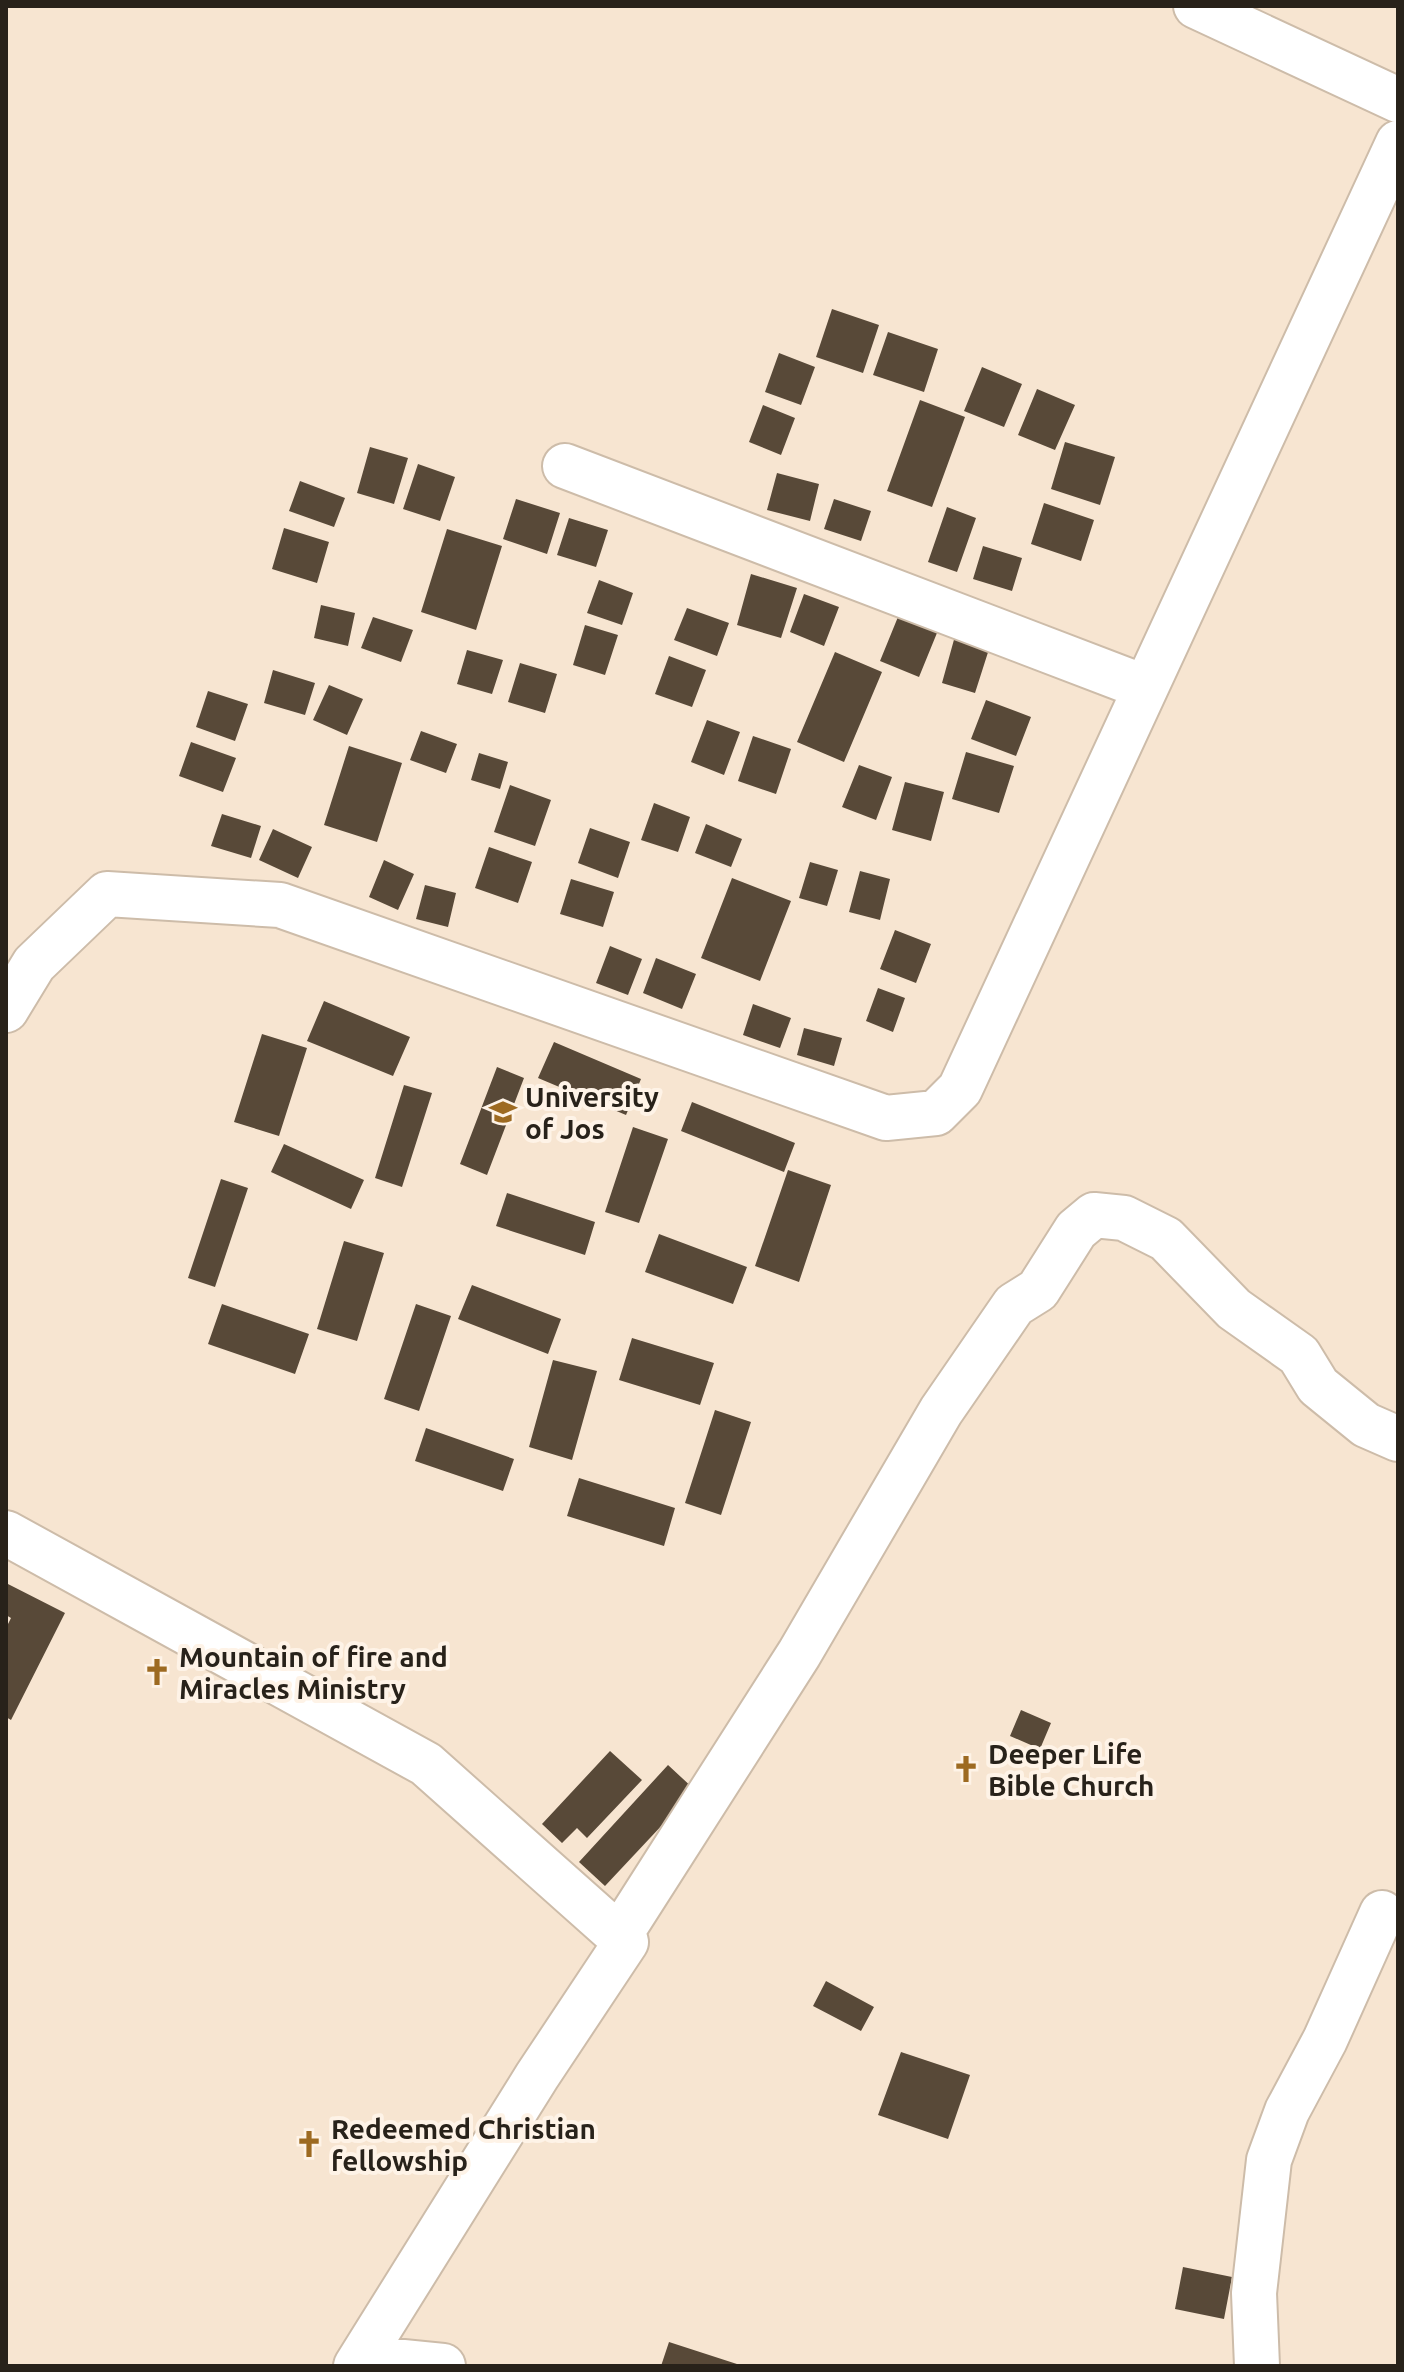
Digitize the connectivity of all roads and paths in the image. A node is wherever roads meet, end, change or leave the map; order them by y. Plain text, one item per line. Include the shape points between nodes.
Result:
1 (1196, 6) edge
2 (1398, 100) edge
3 (1398, 143) edge
4 (565, 466) dead end
5 (1144, 687) junction
6 (6, 1010) edge
7 (1398, 1439) edge
8 (6, 1533) edge
9 (1382, 1913) dead end
10 (619, 1936) junction
11 (360, 2362) edge
12 (443, 2366) edge
13 (1257, 2366) edge

1 - 2 street
3 - 5 street
4 - 5 street
5 - 6 street via 960,1089 936,1113 886,1118 280,905 107,894 34,964
7 - 10 street via 1366,1425 1318,1386 1299,1355 1234,1309 1166,1239 1124,1218 1094,1215 1076,1230 1038,1290 1014,1305 941,1411 799,1654
8 - 10 street via 426,1764
9 - 13 street via 1287,2111 1269,2160 1254,2293
10 - 11 street via 626,1942
11 - 12 street

